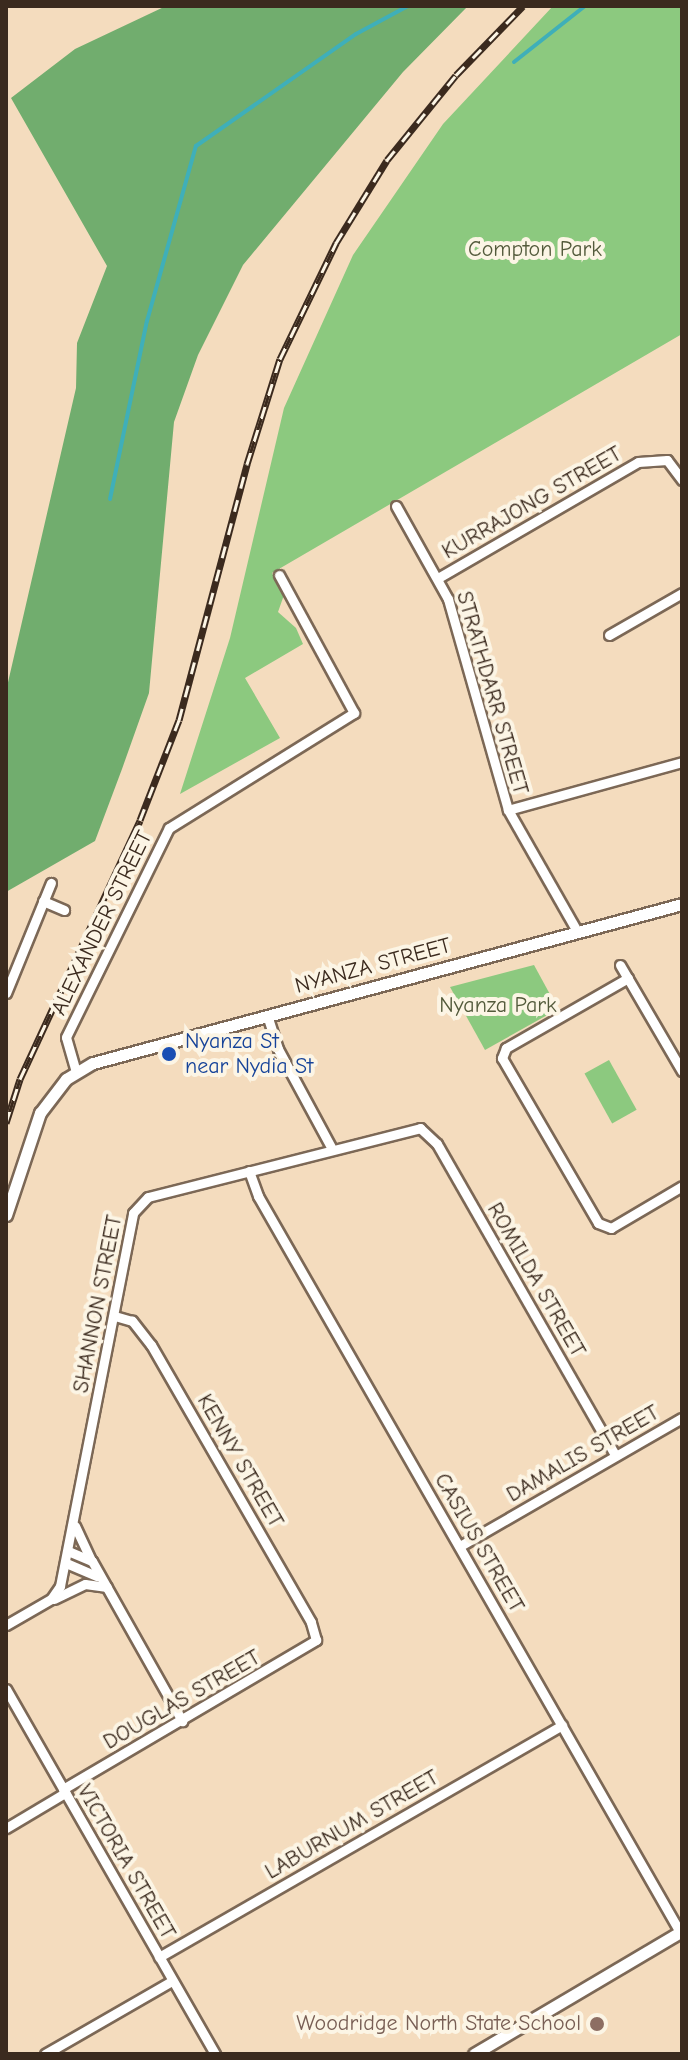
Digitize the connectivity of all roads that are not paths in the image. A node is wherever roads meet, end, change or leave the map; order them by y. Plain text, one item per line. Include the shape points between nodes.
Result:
1 (682, 480) edge
2 (396, 506) dead end
3 (279, 575) dead end
4 (438, 578) junction
5 (682, 593) edge
6 (609, 635) dead end
7 (682, 762) edge
8 (508, 810) junction
9 (51, 883) dead end
10 (43, 901) junction
11 (682, 904) edge
12 (64, 910) dead end
13 (577, 931) junction
14 (620, 965) dead end
15 (628, 978) junction
16 (6, 993) edge
17 (267, 1015) junction
18 (682, 1071) edge
19 (76, 1072) junction
20 (420, 1128) joint
21 (331, 1147) junction
22 (249, 1171) junction
23 (682, 1186) edge
24 (6, 1215) edge
25 (115, 1316) junction
26 (682, 1418) edge
27 (615, 1455) junction
28 (74, 1519) junction
29 (460, 1546) junction
30 (68, 1551) junction
31 (93, 1562) junction
32 (66, 1563) junction
33 (106, 1586) junction
34 (47, 1602) junction
35 (6, 1625) edge
36 (316, 1640) joint
37 (6, 1689) edge
38 (182, 1721) junction
39 (562, 1725) junction
40 (64, 1791) junction
41 (6, 1828) edge
42 (681, 1932) edge
43 (159, 1957) junction
44 (172, 1981) junction
45 (45, 2054) edge
46 (215, 2054) edge
47 (474, 2054) edge

1 - 4 street, KURRAJONG STREET via 667,460 638,462
2 - 4 street, STRATHDARR STREET
3 - 19 street, ALEXANDER STREET via 354,713 169,828 66,1037
4 - 8 street, STRATHDARR STREET
5 - 6 street
7 - 8 street
8 - 13 street, STRATHDARR STREET
9 - 10 street
10 - 12 street
10 - 16 street
11 - 13 street, NYANZA STREET
13 - 17 street, NYANZA STREET
14 - 15 street
15 - 18 street
15 - 23 street via 506,1048 502,1058 598,1223 611,1228
17 - 19 street, NYANZA STREET via 115,1056
17 - 21 street via 278,1049
19 - 24 street via 40,1113
20 - 21 street, SHANNON STREET
20 - 27 street, ROMILDA STREET via 437,1144
21 - 22 street, SHANNON STREET
22 - 25 street, SHANNON STREET via 138,1203
22 - 29 street, CASIUS STREET via 258,1196
25 - 28 street, SHANNON STREET
25 - 36 street, KENNY STREET via 132,1321 151,1345 311,1622
26 - 27 street, DAMALIS STREET
27 - 29 street, DAMALIS STREET
28 - 30 street, SHANNON STREET
28 - 31 street
29 - 39 street, CASIUS STREET
30 - 31 street
30 - 32 street, SHANNON STREET
31 - 33 street
32 - 33 street via 88,1569
32 - 34 street, SHANNON STREET via 60,1586
33 - 34 street via 82,1584
33 - 38 street
34 - 35 street
36 - 38 street, DOUGLAS STREET
37 - 40 street, VICTORIA STREET
38 - 40 street, DOUGLAS STREET
39 - 42 street, CASIUS STREET
39 - 43 street, LABURNUM STREET
40 - 41 street, DOUGLAS STREET
40 - 43 street, VICTORIA STREET
42 - 47 street
43 - 44 street, VICTORIA STREET
44 - 45 street
44 - 46 street, VICTORIA STREET

